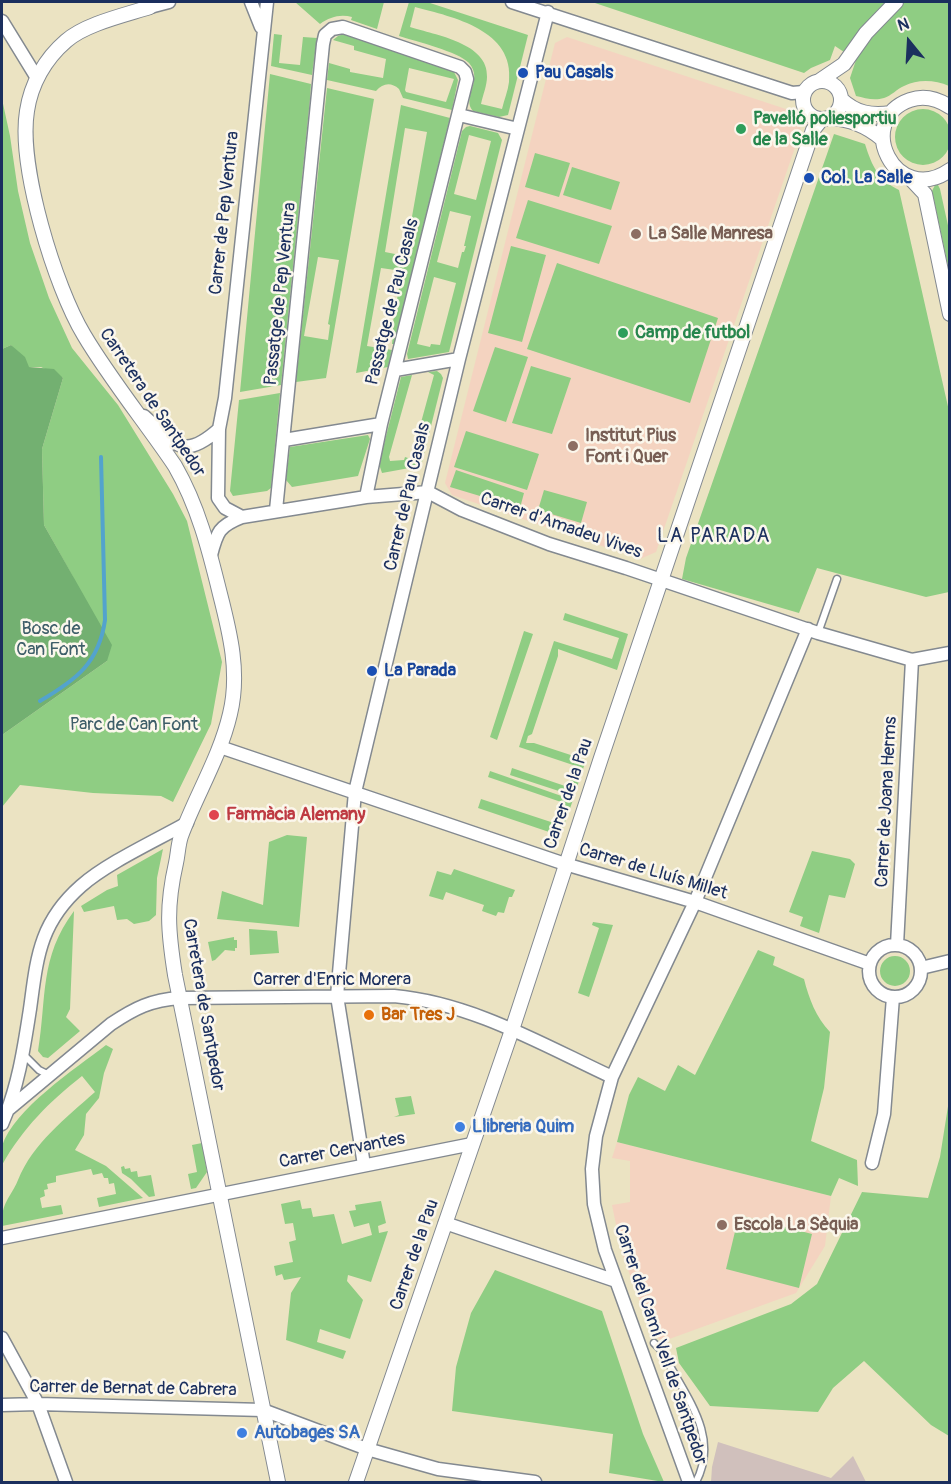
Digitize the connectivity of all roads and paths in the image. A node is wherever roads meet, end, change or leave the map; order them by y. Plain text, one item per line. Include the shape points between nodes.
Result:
1 (164, 2) edge
2 (169, 2) edge
3 (251, 2) edge
4 (267, 2) edge
5 (512, 2) edge
6 (896, 2) edge
7 (150, 7) junction
8 (548, 12) junction
9 (2, 21) edge
10 (262, 31) junction
11 (844, 64) junction
12 (37, 78) junction
13 (819, 81) junction
14 (804, 92) junction
15 (840, 96) junction
16 (950, 107) edge
17 (891, 113) junction
18 (459, 115) junction
19 (826, 119) junction
20 (518, 129) junction
21 (882, 139) junction
22 (950, 170) edge
23 (909, 177) junction
24 (950, 314) edge
25 (459, 358) junction
26 (395, 370) junction
27 (136, 409) junction
28 (381, 424) junction
29 (219, 429) junction
30 (284, 440) junction
31 (428, 492) junction
32 (366, 497) junction
33 (276, 510) junction
34 (242, 517) junction
35 (211, 555) junction
36 (837, 579) dead end
37 (660, 580) junction
38 (813, 631) junction
39 (950, 653) edge
40 (912, 660) junction
41 (220, 747) junction
42 (355, 792) junction
43 (187, 823) junction
44 (565, 864) junction
45 (695, 902) junction
46 (897, 945) junction
47 (950, 961) edge
48 (870, 964) junction
49 (921, 968) junction
50 (337, 996) junction
51 (893, 997) junction
52 (180, 998) junction
53 (512, 1030) junction
54 (23, 1054) junction
55 (49, 1075) junction
56 (612, 1077) junction
57 (3, 1114) edge
58 (472, 1144) junction
59 (872, 1163) dead end
60 (364, 1164) junction
61 (219, 1195) junction
62 (445, 1223) junction
63 (2, 1238) edge
64 (616, 1281) junction
65 (2, 1338) edge
66 (654, 1343) dead end
67 (2, 1404) edge
68 (38, 1404) junction
69 (263, 1410) junction
70 (367, 1449) junction
71 (438, 1469) junction
72 (66, 1482) edge
73 (278, 1482) edge
74 (356, 1482) edge
75 (443, 1482) edge
76 (535, 1482) edge
77 (689, 1482) edge
78 (696, 1482) edge

1 - 7 street, Carretera de Santpedor
2 - 7 street, Carretera de Santpedor
3 - 10 street
4 - 10 street, Carrer de Pep Ventura
5 - 8 street
6 - 11 street via 866,33
7 - 12 street, Carretera de Santpedor via 74,34 48,60
8 - 14 street via 792,93
8 - 20 street, Carrer de Pau Casals
9 - 12 street
10 - 29 street, Carrer de Pep Ventura
11 - 13 street
11 - 15 street
12 - 27 street, Carretera de Santpedor via 27,110 25,134 46,240 60,286 83,334
13 - 14 street
13 - 15 street via 833,84
14 - 19 street via 804,109 810,116
15 - 17 street via 849,107 863,113
15 - 19 street via 839,109
16 - 17 street via 937,100 919,98
17 - 21 street
18 - 20 street
18 - 26 street, Passatge de Pau Casals
18 - 30 street, Passatge de Pep Ventura via 467,79 460,67 343,27 325,35
19 - 21 street via 844,119 869,128
19 - 37 street, Carrer de la Pau via 813,130
20 - 25 street, Carrer de Pau Casals
21 - 23 street via 890,162
22 - 23 street via 930,179
23 - 24 street via 925,194
25 - 26 street
25 - 31 street, Carrer de Pau Casals
26 - 28 street, Passatge de Pau Casals
27 - 29 street via 183,448 199,444
27 - 35 street, Carretera de Santpedor via 188,487
28 - 30 street
28 - 32 street, Passatge de Pau Casals
29 - 34 street, Carrer de Pep Ventura via 218,498 225,508
30 - 33 street, Passatge de Pep Ventura
31 - 32 street
31 - 37 street, Carrer d'Amadeu Vives via 462,510 549,544
31 - 42 street, Carrer de Pau Casals
32 - 33 street
33 - 34 street
34 - 35 street via 220,528
35 - 41 street, Carretera de Santpedor via 234,655 234,692
36 - 38 lane
37 - 38 street, Carrer d'Amadeu Vives
37 - 44 street, Carrer de la Pau
38 - 40 street, Carrer d'Amadeu Vives
38 - 45 street
39 - 40 street, Carrer d'Amadeu Vives
40 - 46 street, Carrer de Joana Herms
41 - 42 street, Carrer de Lluís Millet
41 - 43 street, Carretera de Santpedor
42 - 44 street, Carrer de Lluís Millet
42 - 50 street, Carrer de Pau Casals
43 - 52 street, Carretera de Santpedor via 170,889 168,913
43 - 54 street via 110,866 65,902 41,944 35,965
44 - 45 street, Carrer de Lluís Millet
44 - 53 street, Carrer de la Pau
45 - 48 street, Carrer de Lluís Millet
45 - 56 street
46 - 48 street via 880,950
46 - 49 street via 910,950
47 - 49 street
48 - 51 street via 873,986
49 - 51 street via 916,986
50 - 52 street, Carrer d'Enric Morera
50 - 53 street, Carrer d'Enric Morera via 422,999
50 - 60 street, Carrer de Pau Casals
51 - 59 street via 884,1114
52 - 55 street, Carrer d'Enric Morera via 159,999 129,1012
52 - 61 street, Carretera de Santpedor
53 - 56 street, Carrer d'Enric Morera
53 - 58 street, Carrer de la Pau
54 - 55 lane
54 - 57 street
55 - 57 street, Carrer d'Enric Morera
56 - 64 street, Carrer del Camí Vell de Santpedor via 596,1136 592,1169 594,1204
58 - 60 street, Carrer Cervantes
58 - 62 street, Carrer de la Pau
60 - 61 street, Carrer Cervantes
61 - 63 street, Carrer Cervantes
61 - 69 street, Carretera de Santpedor
62 - 64 street
62 - 70 street, Carrer de la Pau
64 - 77 street, Carrer del Camí Vell de Santpedor
65 - 68 street
66 - 78 lane via 662,1351 704,1437 706,1450
67 - 68 street, Carrer de Bernat de Cabrera
68 - 69 street, Carrer de Bernat de Cabrera
68 - 72 street
69 - 70 street, Carrer de Bernat de Cabrera
69 - 73 street, Carretera de Santpedor
70 - 71 street, Carrer de Bernat de Cabrera
70 - 74 street, Carrer de la Pau
71 - 75 street
71 - 76 street, Carrer de Bernat de Cabrera

